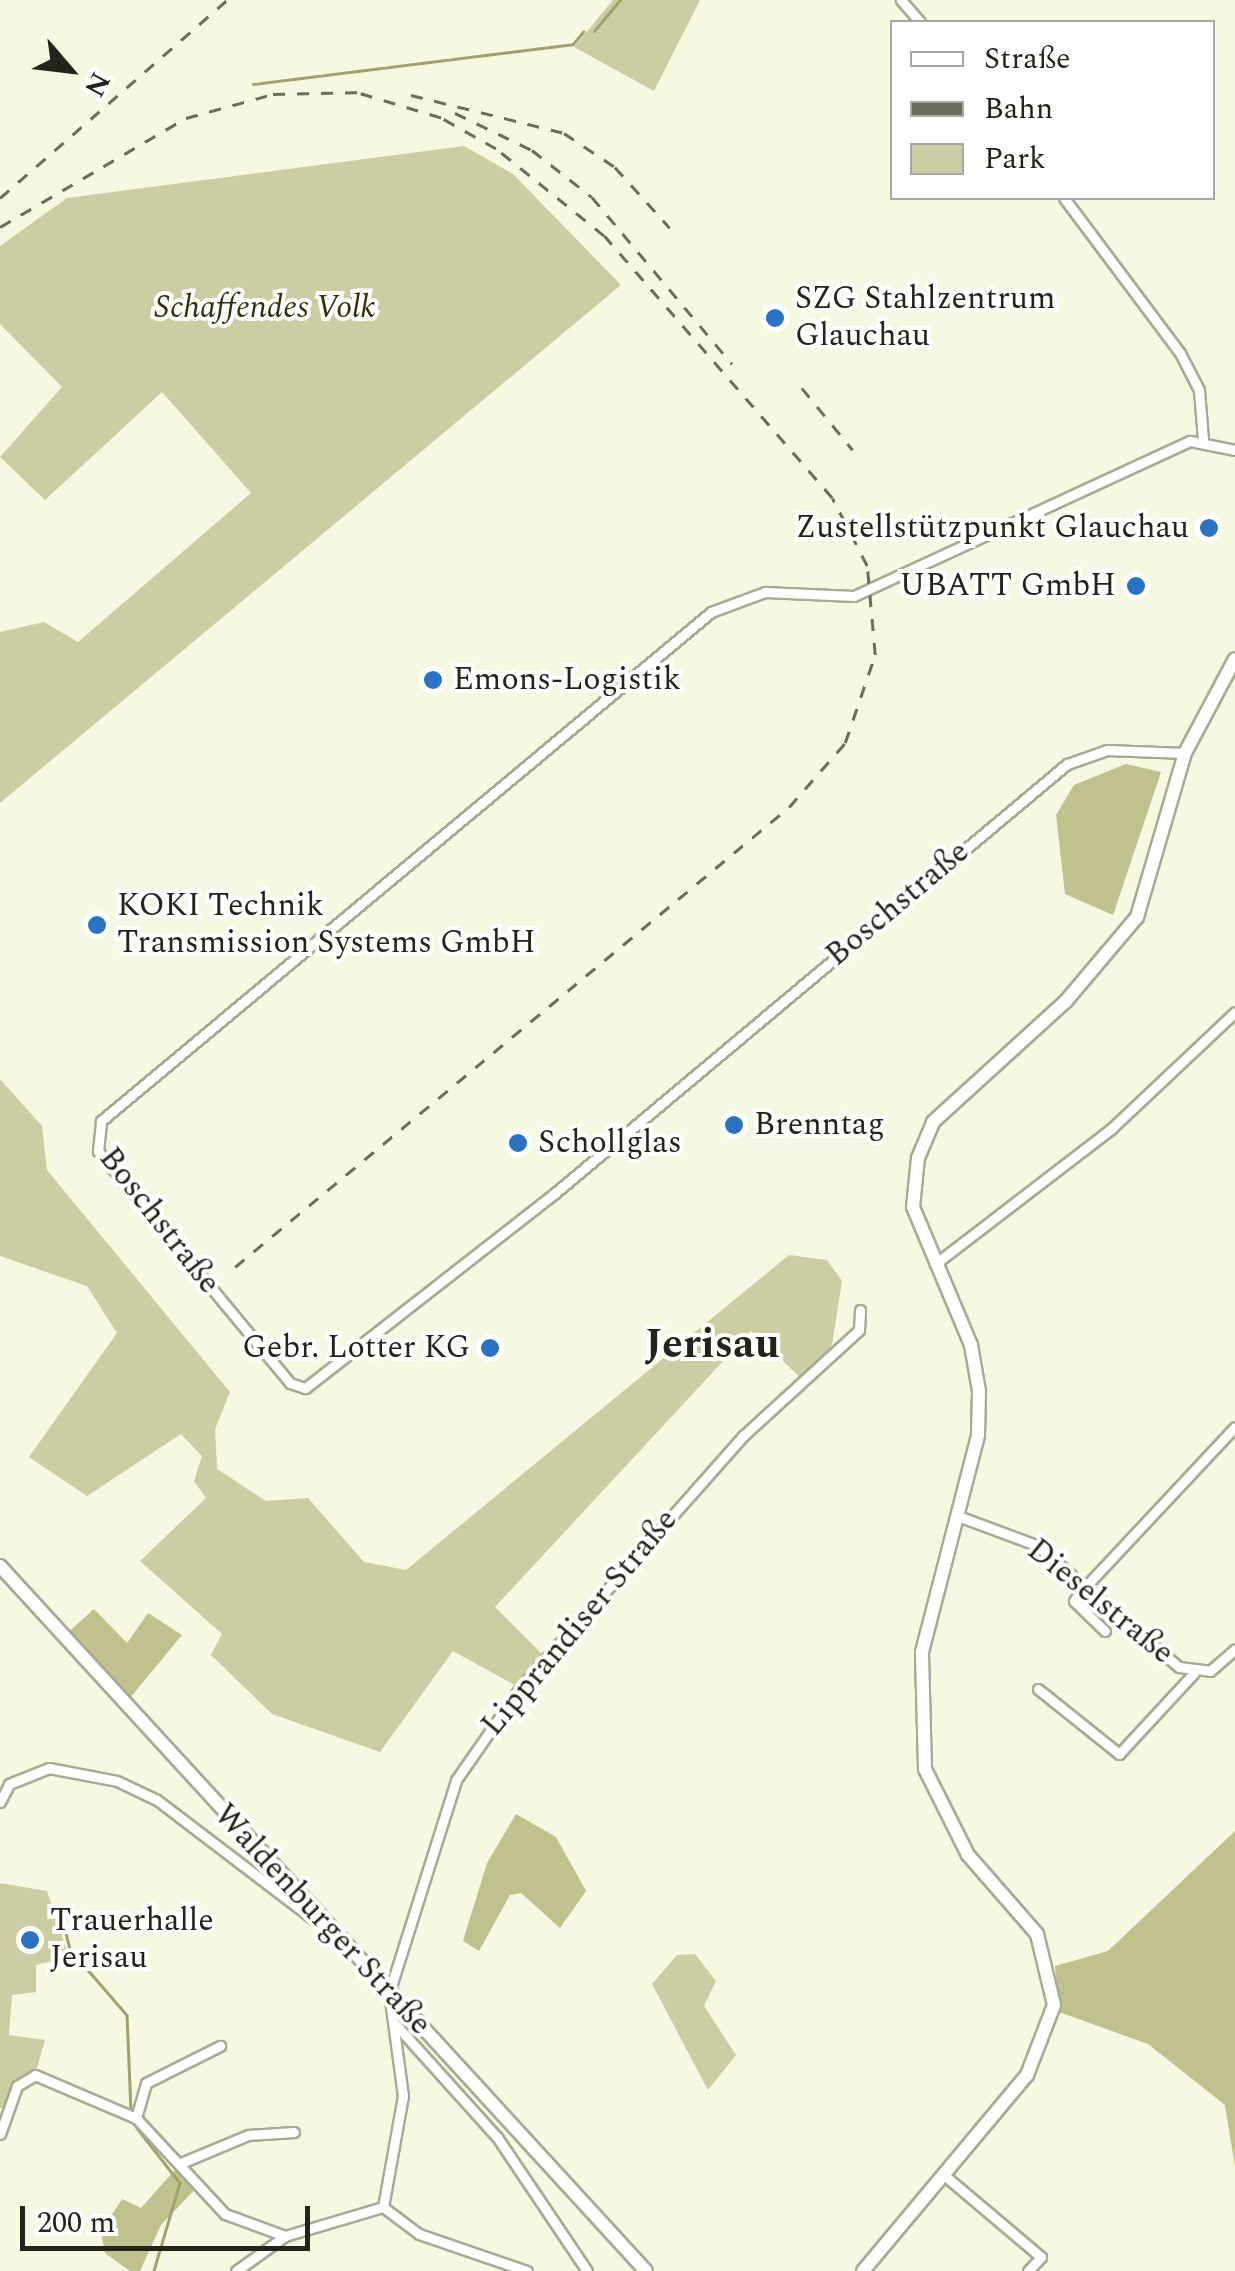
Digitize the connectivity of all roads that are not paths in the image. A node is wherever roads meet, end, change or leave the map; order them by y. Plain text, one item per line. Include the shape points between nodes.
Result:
1 (901, 0) edge
2 (918, 20) edge
3 (1065, 200) edge
4 (1203, 440) junction
5 (1235, 450) edge
6 (1235, 659) edge
7 (1185, 753) junction
8 (1235, 1012) edge
9 (934, 1264) junction
10 (860, 1310) dead end
11 (1235, 1427) edge
12 (958, 1516) junction
13 (0, 1566) edge
14 (1086, 1584) junction
15 (1105, 1630) dead end
16 (1235, 1649) edge
17 (1194, 1672) junction
18 (1038, 1689) dead end
19 (5, 1781) edge
20 (0, 1802) edge
21 (336, 1935) junction
22 (389, 1993) junction
23 (396, 2024) junction
24 (220, 2046) dead end
25 (4, 2109) edge
26 (136, 2118) junction
27 (294, 2132) dead end
28 (0, 2134) edge
29 (181, 2163) junction
30 (944, 2175) junction
31 (383, 2207) junction
32 (286, 2236) junction
33 (236, 2271) edge
34 (528, 2271) edge
35 (587, 2271) edge
36 (646, 2271) edge
37 (863, 2271) edge
38 (1028, 2271) edge

1 - 2 street
3 - 4 street via 1180,353 1199,390
4 - 5 street
4 - 7 street, Boschstraße via 1094,480 854,596 765,592 711,612 101,1122 98,1150 290,1383 305,1388 554,1194 1067,764 1107,750
6 - 7 street
7 - 9 street via 1156,866 1112,954 933,1122 913,1207
8 - 9 street via 1111,1129
9 - 12 street via 972,1346 979,1391
10 - 22 street, Lipprandiser Straße via 859,1330 685,1498 476,1748 432,1841
11 - 14 street
12 - 14 street, Dieselstraße via 1036,1546
12 - 30 street via 922,1652 924,1769 968,1855 1037,1934 1054,2006 1027,2075
13 - 21 street, Waldenburger Straße
14 - 15 street via 1074,1600
14 - 17 street, Dieselstraße
16 - 17 street, Dieselstraße
17 - 18 street via 1120,1754
19 - 20 street
19 - 21 street via 49,1768 117,1781 157,1800
21 - 22 street, Waldenburger Straße
22 - 23 street
22 - 36 street, Waldenburger Straße
23 - 31 street via 402,2096
23 - 35 street via 497,2137
24 - 26 street via 146,2084
25 - 26 street via 27,2077
25 - 28 street
26 - 29 street
27 - 29 street via 248,2135
29 - 32 street via 225,2214
30 - 37 street
30 - 38 street via 1041,2257
31 - 32 street
31 - 34 street via 419,2234
32 - 33 street

